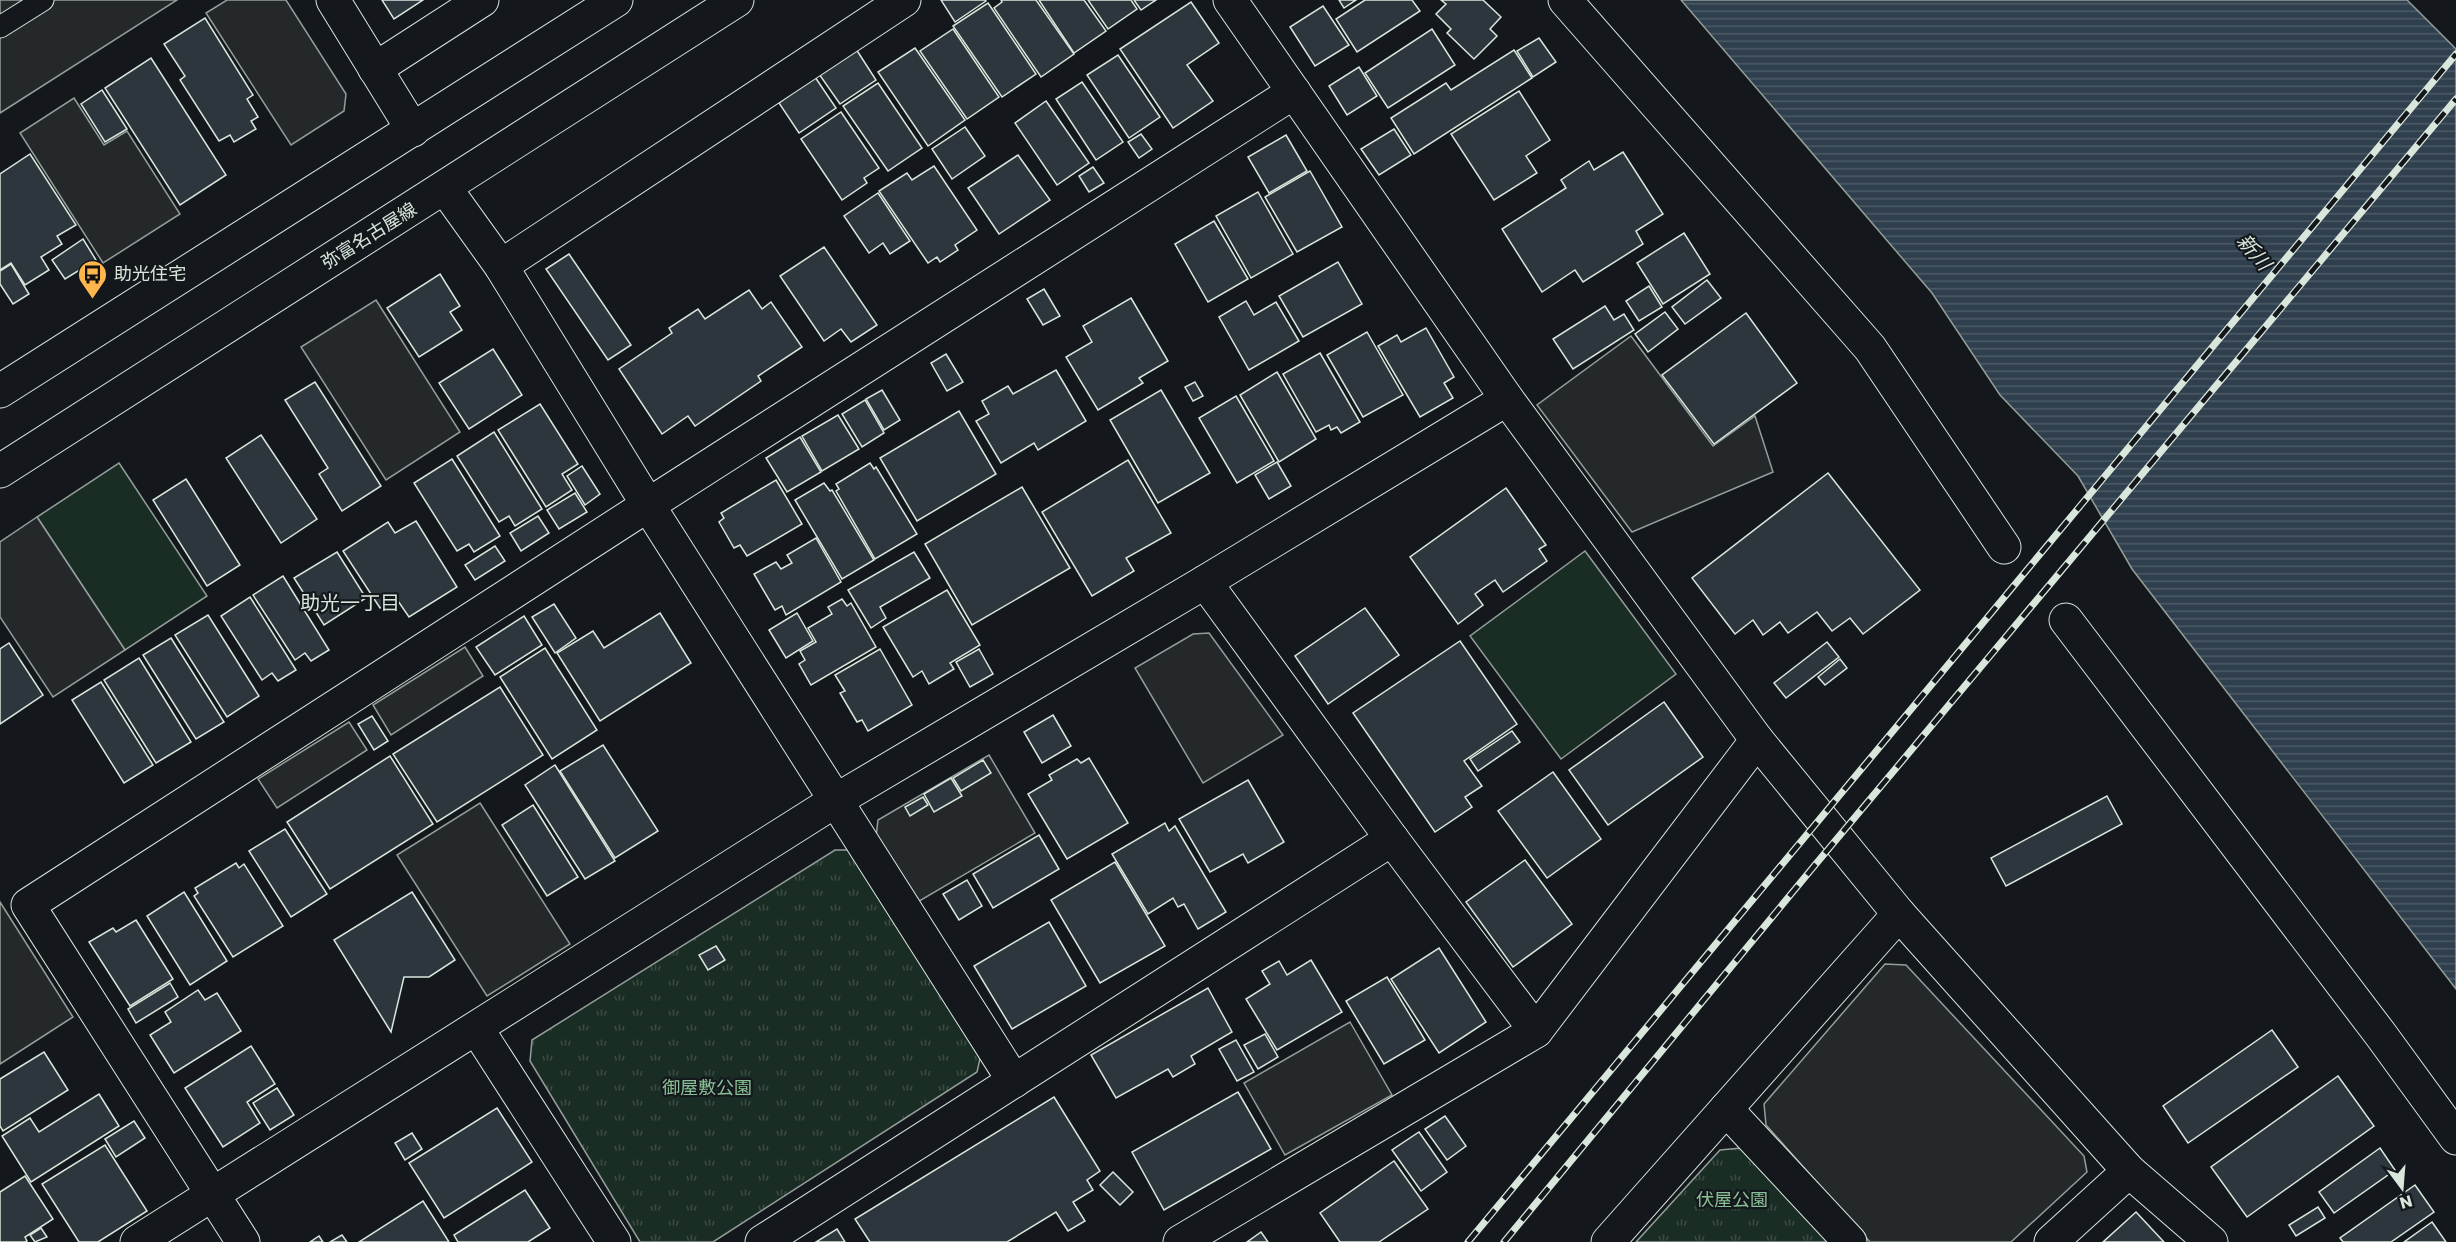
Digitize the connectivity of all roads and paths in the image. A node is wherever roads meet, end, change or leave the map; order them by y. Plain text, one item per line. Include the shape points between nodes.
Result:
1 (43, 0) edge
2 (333, 0) edge
3 (482, 0) edge
4 (616, 0) edge
5 (737, 0) edge
6 (904, 0) edge
7 (1230, 0) edge
8 (1565, 0) edge
9 (0, 27) edge
10 (375, 69) junction
11 (1294, 92) junction
12 (413, 130) junction
13 (445, 188) junction
14 (501, 266) junction
15 (0, 391) edge
16 (1507, 399) junction
17 (0, 471) edge
18 (648, 505) junction
19 (2004, 547) dead end
20 (1205, 582) junction
21 (2066, 620) dead end
22 (1757, 740) junction
23 (835, 801) junction
24 (1392, 839) junction
25 (1899, 914) junction
26 (477, 1029) junction
27 (1536, 1031) junction
28 (1014, 1081) junction
29 (1726, 1109) junction
30 (2456, 1138) edge
31 (2128, 1171) junction
32 (212, 1193) junction
33 (137, 1242) edge
34 (243, 1242) edge
35 (614, 1242) edge
36 (762, 1242) edge
37 (1180, 1242) edge
38 (1608, 1242) edge
39 (1850, 1242) edge
40 (2051, 1242) edge
41 (2211, 1242) edge

1 - 9 lane
2 - 10 street
3 - 10 street
4 - 12 street
5 - 13 street, 弥富名古屋線
6 - 14 street
7 - 11 street
8 - 19 street via 1870,348
10 - 12 street
11 - 16 street
11 - 18 street
12 - 15 street
13 - 14 street
13 - 17 street, 弥富名古屋線
14 - 18 street
16 - 20 street
16 - 22 street
18 - 23 street
18 - 32 street via 28,905
20 - 23 street
20 - 24 street
21 - 30 street
22 - 25 street
22 - 27 street
23 - 26 street
23 - 28 street
24 - 27 street
24 - 28 street
25 - 29 street
25 - 31 street
26 - 32 street
26 - 35 street
27 - 37 street
28 - 36 street
29 - 38 street
29 - 39 street
31 - 40 street
31 - 41 street
32 - 33 street
32 - 34 street

